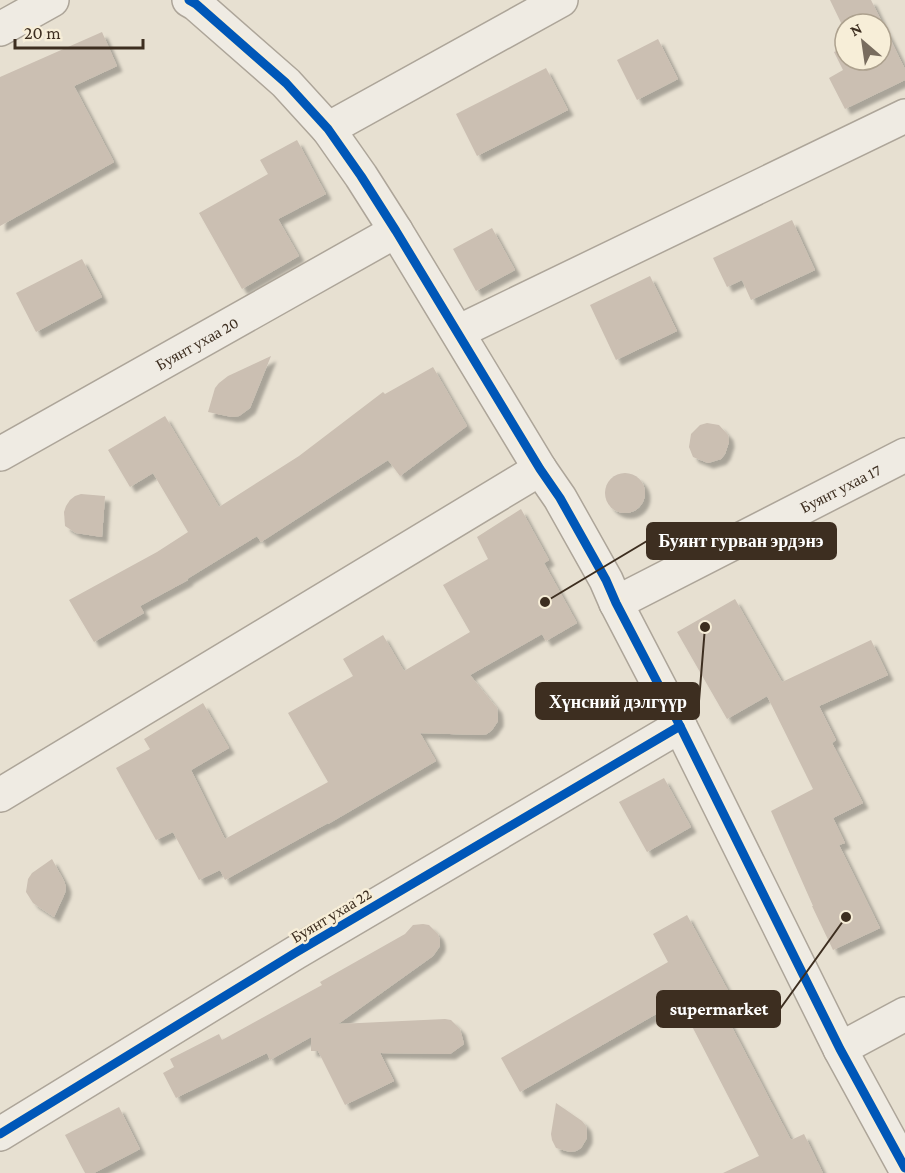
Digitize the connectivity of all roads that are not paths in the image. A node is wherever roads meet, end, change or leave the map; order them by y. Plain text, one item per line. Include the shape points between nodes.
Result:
1 (52, 0) edge
2 (189, 0) edge
3 (561, 0) edge
4 (0, 29) edge
5 (905, 116) edge
6 (328, 129) junction
7 (396, 231) junction
8 (458, 332) junction
9 (0, 454) edge
10 (905, 455) edge
11 (540, 469) junction
12 (616, 603) junction
13 (680, 726) junction
14 (0, 795) edge
15 (905, 1014) edge
16 (840, 1049) junction
17 (0, 1134) edge
18 (905, 1168) edge

1 - 4 street
2 - 6 street via 286,83
3 - 6 street
5 - 8 street
6 - 7 street
7 - 8 street
7 - 9 street, Буянт ухаа 20
8 - 11 street
10 - 12 street, Буянт ухаа 17
11 - 12 street via 560,498
11 - 14 street
12 - 13 street
13 - 16 street
13 - 17 street, Буянт ухаа 22
15 - 16 street
16 - 18 street

